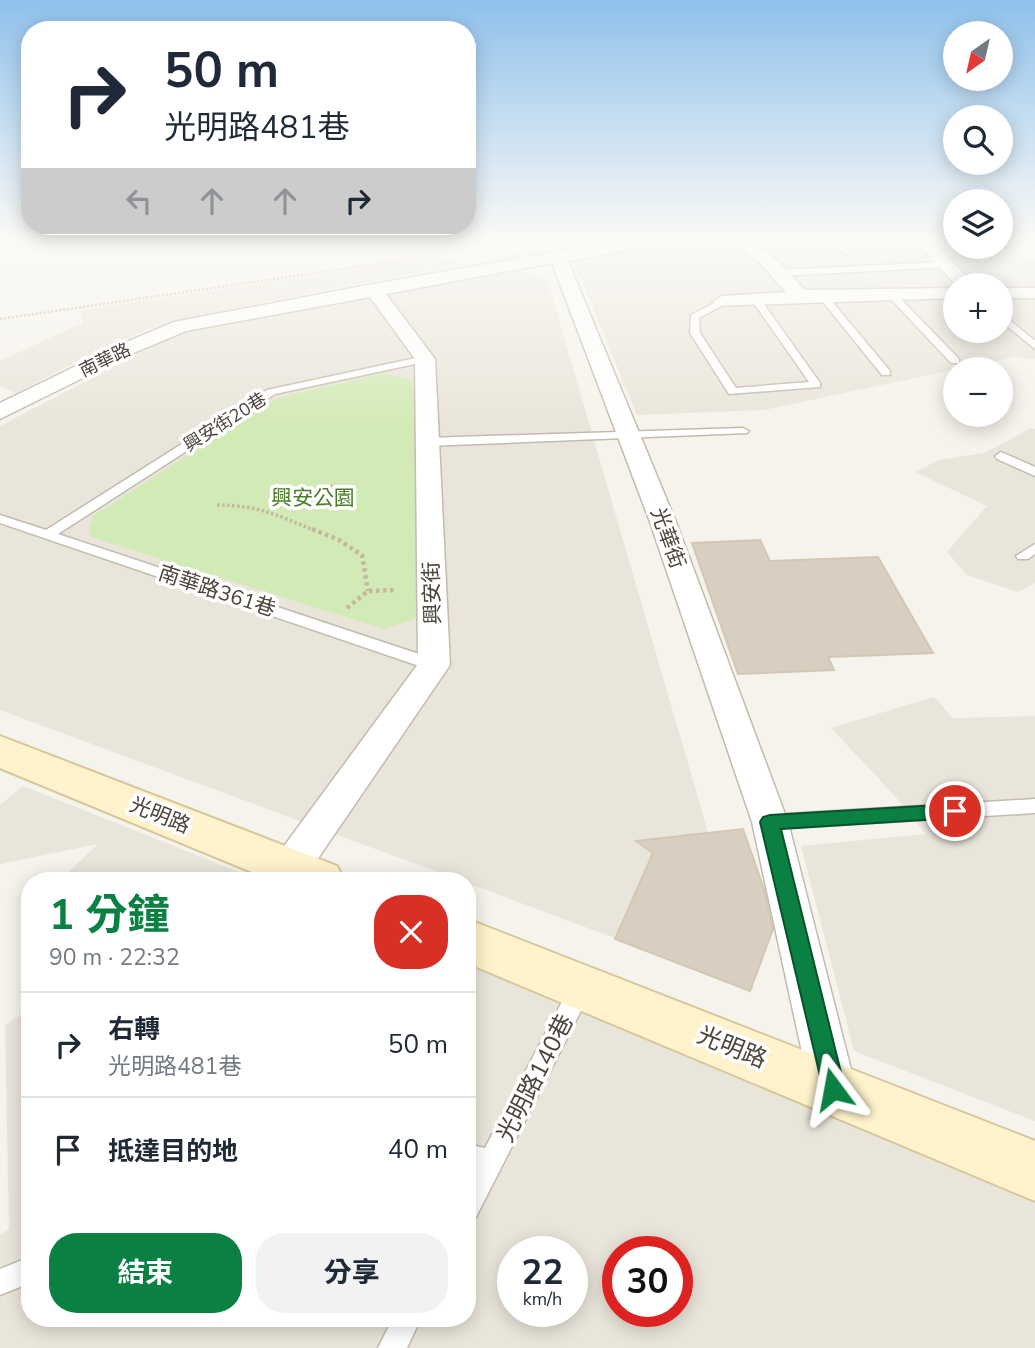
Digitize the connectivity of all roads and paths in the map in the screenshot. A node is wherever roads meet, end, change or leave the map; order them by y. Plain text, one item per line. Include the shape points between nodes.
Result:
1 (132, 300) edge
2 (316, 300) edge
3 (381, 300) edge
4 (567, 300) edge
5 (746, 300) edge
6 (757, 300) edge
7 (826, 300) edge
8 (897, 300) edge
9 (722, 302) joint
10 (0, 320) edge
11 (1013, 327) edge
12 (1035, 346) edge
13 (951, 357) edge
14 (425, 359) junction
15 (886, 373) dead end
16 (0, 412) edge
17 (743, 431) dead end
18 (628, 435) junction
19 (427, 442) junction
20 (1000, 456) dead end
21 (1035, 472) edge
22 (335, 484) dead end
23 (310, 501) dead end
24 (217, 505) dead end
25 (0, 519) edge
26 (47, 535) junction
27 (396, 590) dead end
28 (368, 591) junction
29 (347, 608) dead end
30 (434, 665) junction
31 (0, 751) edge
32 (1035, 806) edge
33 (770, 822) junction
34 (300, 872) edge
35 (306, 872) edge
36 (476, 944) edge
37 (582, 985) junction
38 (833, 1089) junction
39 (476, 1159) edge
40 (492, 1163) junction
41 (1035, 1171) edge
42 (476, 1192) edge
43 (21, 1274) edge
44 (0, 1282) edge
45 (403, 1327) edge
46 (392, 1348) edge

1 - 10 path
2 - 16 street, 南華路 via 181,326
3 - 14 street
4 - 18 street, 光華街
5 - 9 street
6 - 9 lane via 816,385 733,392 695,333 695,317
7 - 15 lane
8 - 13 lane
11 - 12 lane
14 - 19 street, 興安街
14 - 26 lane, 興安街20巷 via 271,393
17 - 18 lane
18 - 19 lane
18 - 33 street, 光華街
19 - 30 street, 興安街
20 - 21 lane
22 - 23 path
24 - 28 path via 277,513 339,540 362,555
25 - 26 lane, 南華路361巷
26 - 30 lane, 南華路361巷
27 - 28 path
28 - 29 path
30 - 35 street
31 - 34 main road, 光明路
32 - 33 lane
33 - 38 street, 光華街
36 - 37 main road, 光明路
37 - 38 main road, 光明路
37 - 40 lane, 光明路140巷
38 - 41 main road, 光明路
39 - 40 lane
40 - 42 lane, 光明路140巷
43 - 44 lane
45 - 46 lane

